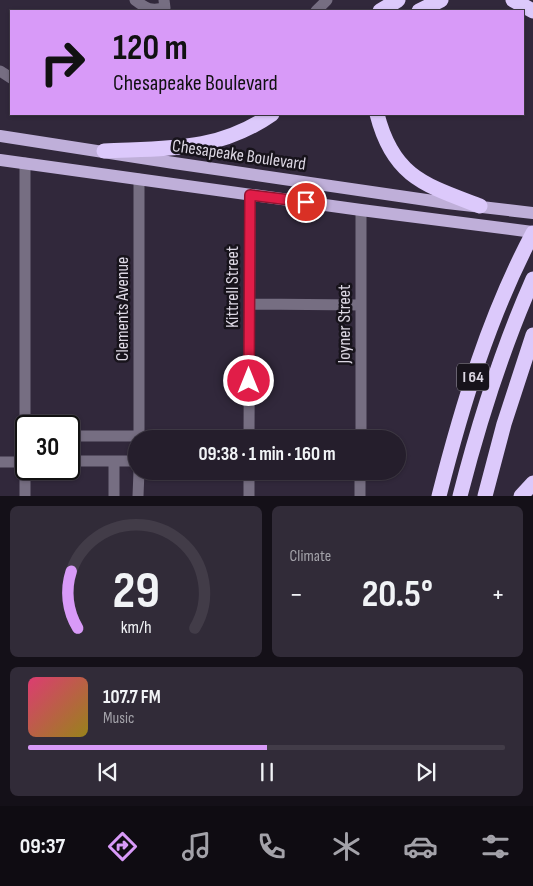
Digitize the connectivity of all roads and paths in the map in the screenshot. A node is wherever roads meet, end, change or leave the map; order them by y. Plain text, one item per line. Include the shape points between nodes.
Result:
1 (135, 0) edge
2 (327, 0) edge
3 (398, 0) edge
4 (441, 0) edge
5 (513, 0) edge
6 (165, 6) edge
7 (317, 10) edge
8 (382, 10) edge
9 (421, 10) edge
10 (533, 11) edge
11 (270, 115) edge
12 (377, 115) edge
13 (0, 136) edge
14 (104, 151) junction
15 (0, 160) edge
16 (25, 163) junction
17 (140, 179) junction
18 (250, 195) junction
19 (480, 206) junction
20 (361, 210) junction
21 (533, 213) edge
22 (533, 232) edge
23 (533, 279) edge
24 (250, 304) junction
25 (361, 305) junction
26 (533, 335) edge
27 (25, 415) edge
28 (139, 430) edge
29 (249, 430) edge
30 (361, 430) edge
31 (80, 436) edge
32 (128, 437) edge
33 (80, 461) edge
34 (114, 461) junction
35 (128, 461) edge
36 (0, 462) edge
37 (15, 462) edge
38 (25, 480) edge
39 (139, 480) edge
40 (249, 480) edge
41 (360, 480) edge
42 (533, 484) edge
43 (25, 496) edge
44 (114, 496) edge
45 (138, 496) edge
46 (249, 496) edge
47 (360, 496) edge
48 (439, 496) edge
49 (460, 496) edge
50 (485, 496) edge
51 (522, 496) edge

1 - 6 street via 153,10
2 - 7 street
3 - 8 highway
4 - 9 highway
5 - 10 highway
11 - 14 highway via 245,130 202,144
12 - 19 highway via 396,159 412,175 437,190
13 - 14 main road, Chesapeake Boulevard
14 - 19 main road, Chesapeake Boulevard
15 - 16 main road
16 - 17 main road
16 - 27 street
17 - 18 main road
17 - 28 street, Clements Avenue
18 - 20 main road
18 - 24 street, Kittrell Street
19 - 21 main road, Chesapeake Boulevard
20 - 22 main road
20 - 25 street, Joyner Street
22 - 48 highway, I 64 via 481,351
23 - 49 highway via 496,372
24 - 25 street
24 - 29 street, Kittrell Street
25 - 30 street, Joyner Street
26 - 50 highway, I 64
31 - 32 street
33 - 34 street
34 - 35 street
34 - 44 street
36 - 37 street
38 - 43 street
39 - 45 street
40 - 46 street
41 - 47 street
42 - 51 highway

